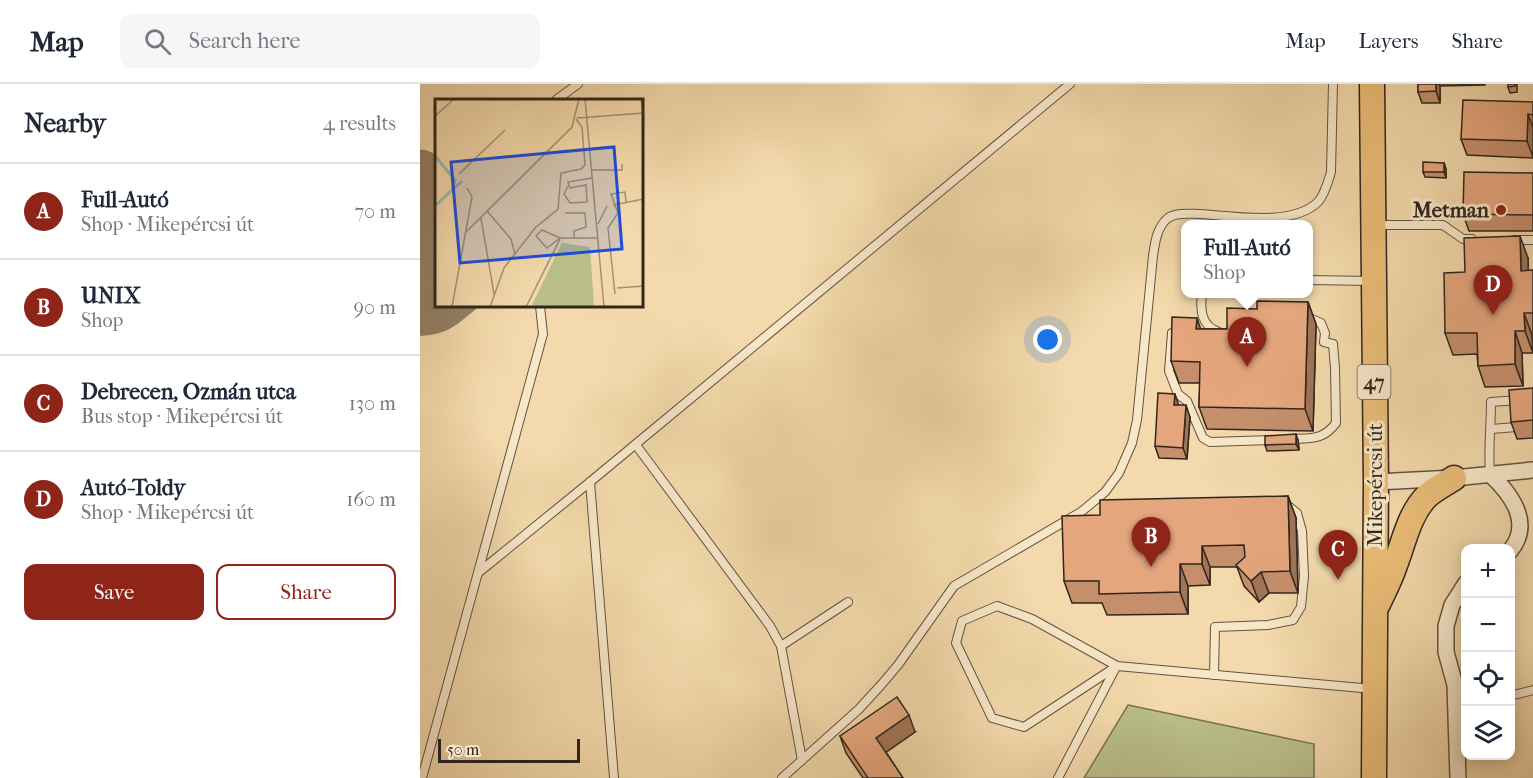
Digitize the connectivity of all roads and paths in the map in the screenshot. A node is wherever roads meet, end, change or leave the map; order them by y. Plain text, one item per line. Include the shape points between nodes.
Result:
1 (578, 84) edge
2 (1070, 84) edge
3 (1333, 84) edge
4 (1372, 84) edge
5 (557, 99) edge
6 (1373, 225) junction
7 (1486, 239) edge
8 (1510, 240) edge
9 (1533, 240) edge
10 (1313, 280) edge
11 (1373, 281) junction
12 (1202, 298) edge
13 (540, 308) edge
14 (1292, 315) edge
15 (1204, 321) junction
16 (1193, 326) edge
17 (1183, 330) edge
18 (1227, 333) edge
19 (1533, 399) edge
20 (1517, 428) edge
21 (1491, 429) junction
22 (636, 445) junction
23 (1533, 470) edge
24 (1490, 474) junction
25 (1454, 478) junction
26 (591, 482) junction
27 (1376, 482) junction
28 (1280, 500) edge
29 (1515, 547) edge
30 (478, 573) junction
31 (1461, 591) edge
32 (848, 602) dead end
33 (1374, 612) junction
34 (781, 646) junction
35 (1117, 666) junction
36 (1214, 675) junction
37 (1460, 688) edge
38 (1374, 689) junction
39 (1533, 690) edge
40 (1515, 695) edge
41 (802, 760) junction
42 (422, 778) edge
43 (614, 778) edge
44 (782, 778) edge
45 (1058, 778) edge
46 (1374, 778) edge
47 (1458, 778) edge

1 - 5 lane
2 - 22 lane
3 - 41 lane via 1331,172 1318,202 1298,214 1280,217 1186,214 1170,216 1162,225 1155,240 1137,420 1126,460 1105,492 1081,512 954,586 881,685
4 - 6 main road, Mikepércsi út / 47
6 - 7 lane via 1443,225 1463,239
6 - 11 main road, Mikepércsi út / 47
8 - 9 lane
10 - 11 lane
11 - 27 main road, Mikepércsi út / 47
12 - 15 lane
13 - 30 lane via 543,334
14 - 17 lane via 1321,322 1324,342 1333,344 1336,423 1318,438 1210,442 1203,438 1169,371 1172,333
15 - 16 lane
15 - 18 lane via 1208,327
19 - 21 lane via 1491,402
20 - 21 lane
21 - 24 lane
22 - 26 lane
22 - 34 lane
23 - 24 street
24 - 25 street
24 - 29 street via 1506,489 1522,514 1523,530
25 - 27 street
25 - 33 main road via 1433,490 1417,510
26 - 30 lane
26 - 43 lane
27 - 33 main road, Mikepércsi út / 47
28 - 36 lane via 1297,513 1302,531 1301,607 1293,620 1215,627
30 - 42 lane
31 - 37 street via 1446,626 1446,652
32 - 34 lane
33 - 38 main road, Mikepércsi út / 47
34 - 41 lane
35 - 35 lane via 1032,619 997,606 962,621 956,643 992,718 1024,727
35 - 36 lane
35 - 45 lane
36 - 38 lane
37 - 47 street
38 - 46 main road, Mikepércsi út / 47
39 - 40 lane
41 - 44 lane

